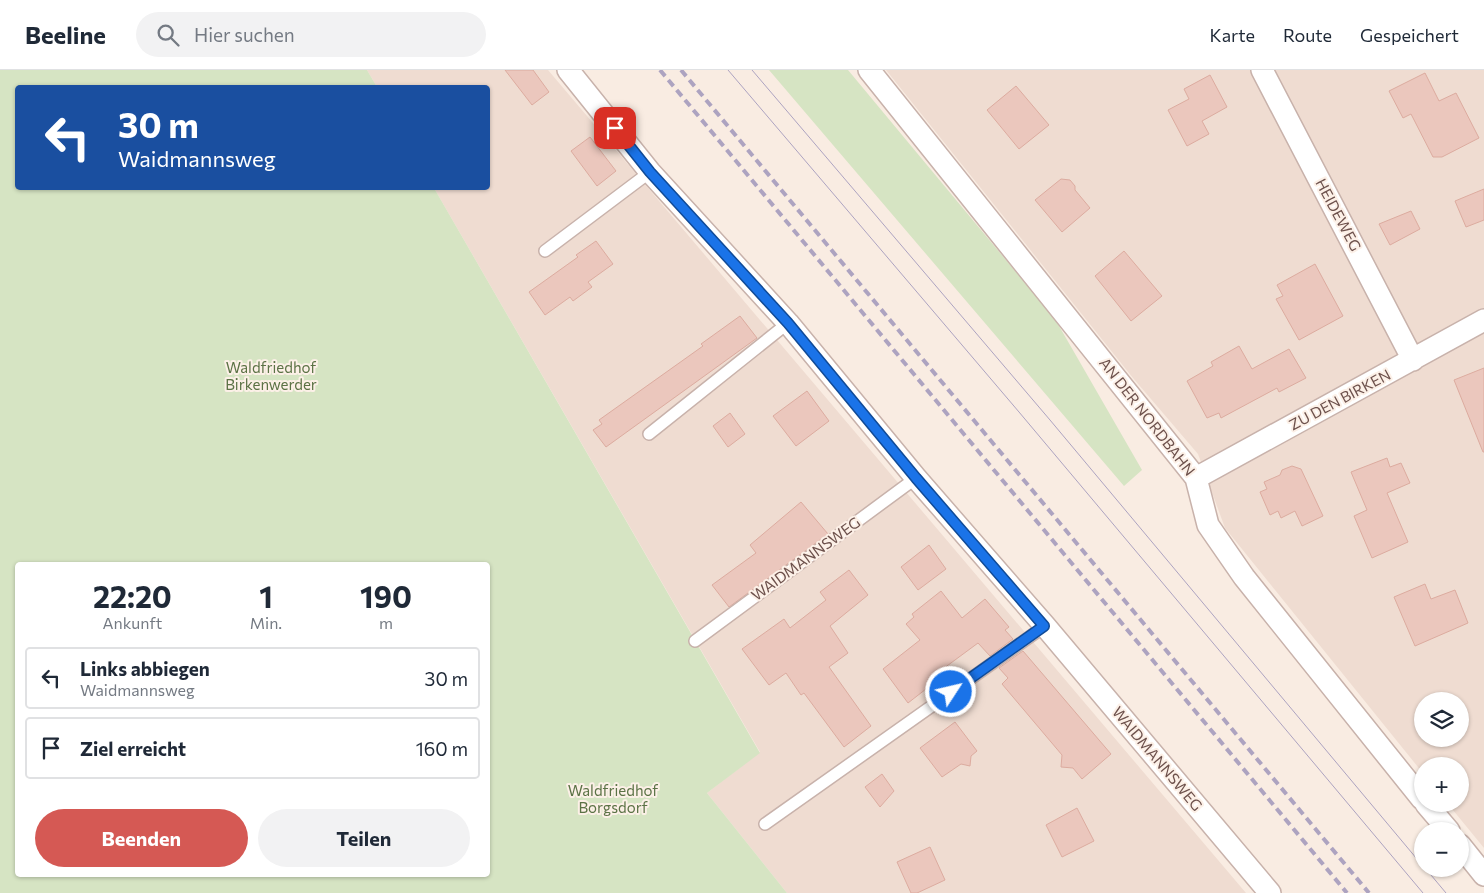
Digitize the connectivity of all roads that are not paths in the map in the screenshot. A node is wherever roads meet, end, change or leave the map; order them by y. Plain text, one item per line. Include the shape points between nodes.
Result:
1 (568, 70) edge
2 (869, 70) edge
3 (1262, 70) edge
4 (650, 172) junction
5 (545, 251) dead end
6 (1484, 320) edge
7 (788, 323) junction
8 (1413, 360) junction
9 (649, 434) dead end
10 (916, 478) junction
11 (1196, 478) junction
12 (1044, 626) junction
13 (695, 641) dead end
14 (1414, 789) edge
15 (1433, 812) edge
16 (1441, 822) edge
17 (765, 824) dead end
18 (1469, 857) edge
19 (1484, 875) edge
20 (1270, 893) edge

1 - 4 street, WAIDMANNSWEG
2 - 11 street, AN DER NORDBAHN
3 - 8 street, HEIDEWEG
4 - 5 lane
4 - 7 street, WAIDMANNSWEG
6 - 8 street, ZU DEN BIRKEN
7 - 9 lane
7 - 10 street, WAIDMANNSWEG
8 - 11 street, ZU DEN BIRKEN
10 - 12 street, WAIDMANNSWEG
10 - 13 lane, WAIDMANNSWEG
11 - 14 street, AN DER NORDBAHN via 1208,525 1244,577
12 - 17 lane
12 - 20 street, WAIDMANNSWEG
15 - 16 street
18 - 19 street

